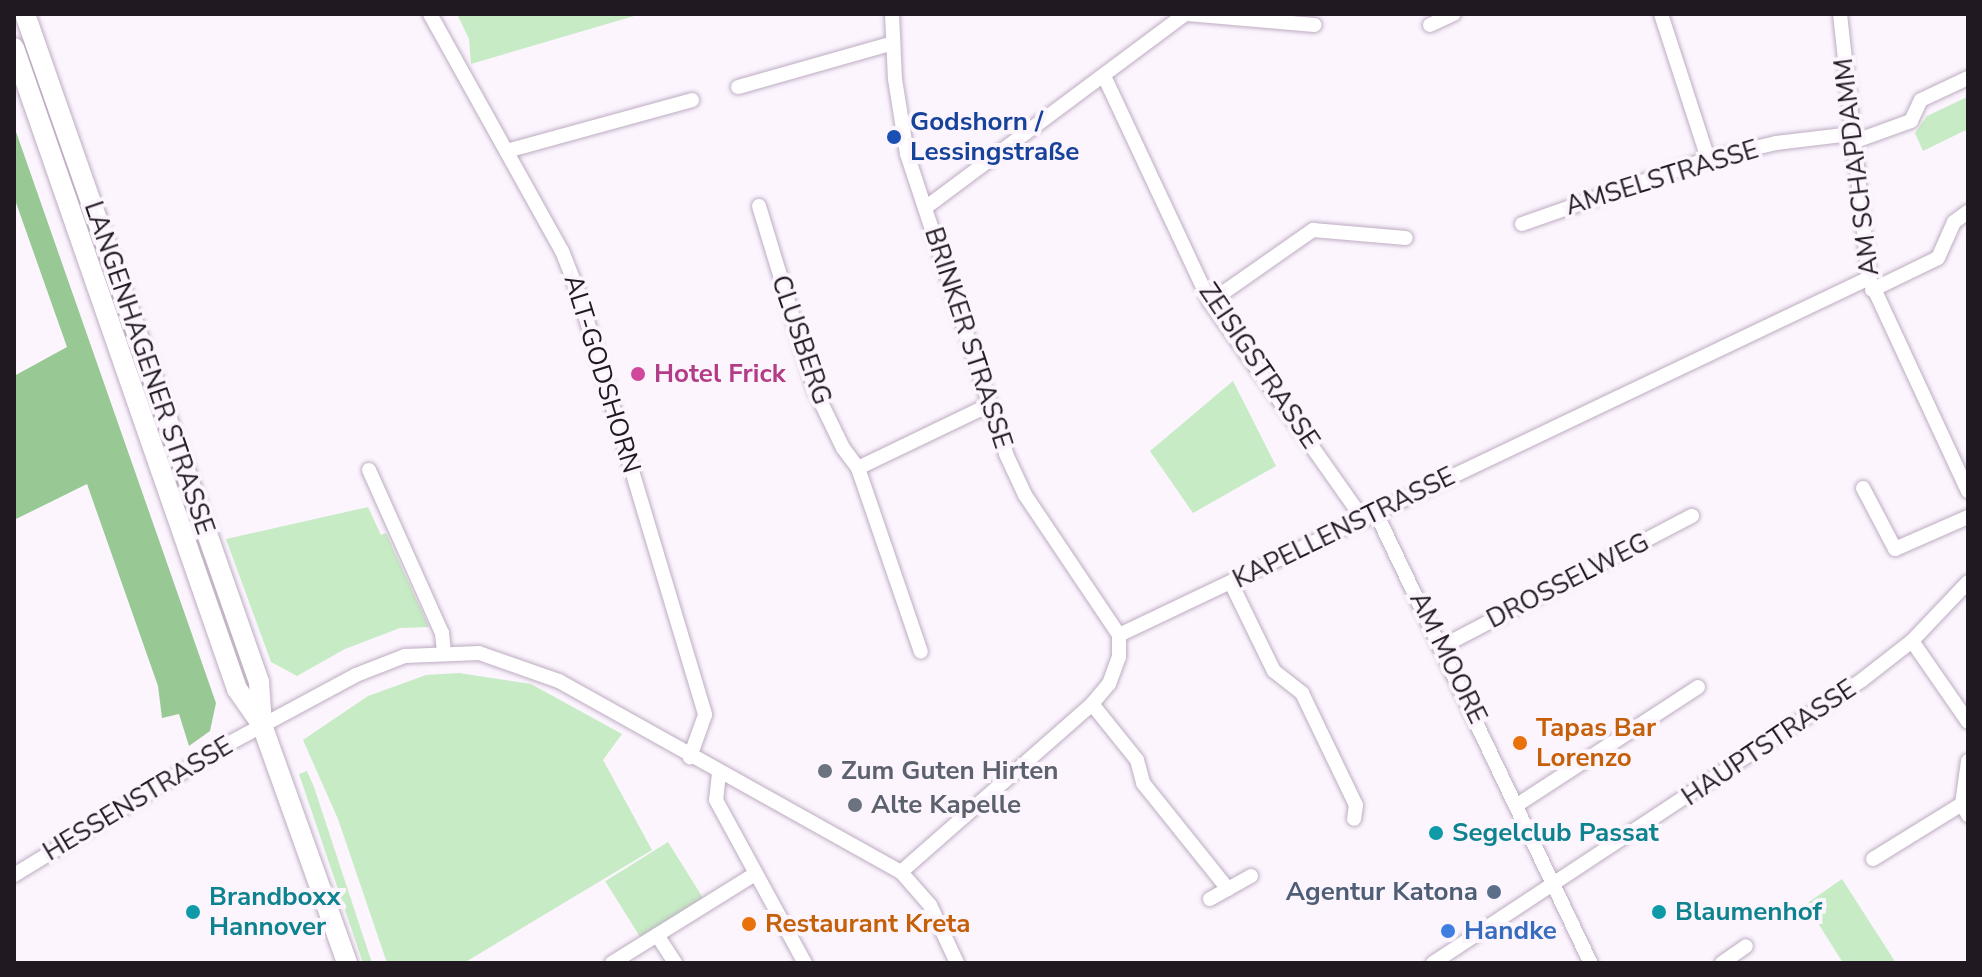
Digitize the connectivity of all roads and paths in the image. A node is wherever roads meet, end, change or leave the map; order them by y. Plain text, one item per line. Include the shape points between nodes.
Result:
1 (25, 14) edge
2 (430, 14) edge
3 (892, 14) edge
4 (1186, 14) edge
5 (1454, 14) edge
6 (1661, 14) edge
7 (1840, 14) edge
8 (1315, 25) dead end
9 (1430, 25) dead end
10 (893, 43) junction
11 (14, 48) edge
12 (1104, 76) junction
13 (1968, 78) edge
14 (738, 87) dead end
15 (692, 100) dead end
16 (1852, 138) junction
17 (507, 151) junction
18 (1708, 159) junction
19 (759, 206) dead end
20 (925, 208) junction
21 (1968, 212) edge
22 (1522, 224) dead end
23 (1406, 238) dead end
24 (1870, 284) junction
25 (1210, 302) junction
26 (989, 405) junction
27 (858, 468) junction
28 (369, 470) dead end
29 (1863, 488) dead end
30 (1968, 491) edge
31 (1370, 516) junction
32 (1692, 516) dead end
33 (1968, 517) edge
34 (1968, 582) edge
35 (1231, 583) junction
36 (1119, 635) junction
37 (1912, 641) junction
38 (1443, 646) junction
39 (444, 652) junction
40 (921, 652) dead end
41 (1698, 687) dead end
42 (1092, 704) junction
43 (1968, 722) edge
44 (262, 725) junction
45 (690, 757) junction
46 (1968, 761) edge
47 (719, 773) junction
48 (1517, 805) junction
49 (1965, 810) edge
50 (1354, 819) dead end
51 (1873, 859) dead end
52 (901, 872) junction
53 (755, 874) junction
54 (14, 875) edge
55 (1251, 876) dead end
56 (1554, 886) junction
57 (1228, 889) junction
58 (1210, 899) dead end
59 (657, 935) junction
60 (1746, 946) dead end
61 (347, 963) edge
62 (612, 963) edge
63 (675, 963) edge
64 (805, 963) edge
65 (957, 963) edge
66 (1433, 963) edge
67 (1591, 963) edge
68 (1722, 963) edge

1 - 44 main road, LANGENHAGENER STRASSE via 259,682
2 - 17 street, ALT-GODSHORN
3 - 10 street, BRINKER STRASSE
4 - 8 street
4 - 12 street
5 - 9 street
6 - 18 street
7 - 16 street, AM SCHAPDAMM
10 - 14 street
10 - 20 street, BRINKER STRASSE via 907,154
11 - 44 main road, LANGENHAGENER STRASSE via 237,689
12 - 20 street
12 - 25 street, ZEISIGSTRASSE
13 - 16 street, AMSELSTRASSE via 1921,100 1911,121
15 - 17 street
16 - 18 street, AMSELSTRASSE via 1776,143
16 - 24 street, AM SCHAPDAMM
17 - 45 street, ALT-GODSHORN via 562,251 624,442 705,715
18 - 22 street, AMSELSTRASSE
19 - 27 street, CLUSBERG via 815,390
20 - 26 street, BRINKER STRASSE
21 - 24 street, KAPELLENSTRASSE via 1954,222 1938,258
23 - 25 street via 1313,230
24 - 30 street, AM SCHAPDAMM
24 - 31 street, KAPELLENSTRASSE
25 - 31 street, ZEISIGSTRASSE
26 - 27 street
26 - 36 street, BRINKER STRASSE via 1025,495
27 - 40 street, CLUSBERG
28 - 39 street via 442,633
29 - 33 street via 1895,549
31 - 35 street, KAPELLENSTRASSE
31 - 38 street, AM MOORE
32 - 38 street, DROSSELWEG
34 - 37 street, HAUPTSTRASSE
35 - 36 street, KAPELLENSTRASSE
35 - 50 street via 1274,671 1302,693 1356,805
36 - 42 street via 1119,657 1109,684
37 - 43 street
37 - 56 street, HAUPTSTRASSE
38 - 48 street, AM MOORE
39 - 44 street, HESSENSTRASSE via 381,664
39 - 45 street, HESSENSTRASSE via 479,653 519,664
41 - 48 street
42 - 52 street
42 - 57 street via 1137,760 1143,783
44 - 54 street, HESSENSTRASSE
44 - 61 main road, LANGENHAGENER STRASSE
45 - 47 street, HESSENSTRASSE
46 - 49 street
47 - 52 street
47 - 53 street via 716,800
48 - 56 street, AM MOORE
49 - 51 street
52 - 65 street via 930,905
53 - 59 street
53 - 64 street
55 - 57 street
56 - 66 street, HAUPTSTRASSE
56 - 67 street, AM MOORE
57 - 58 street
59 - 62 street
59 - 63 street
60 - 68 street

